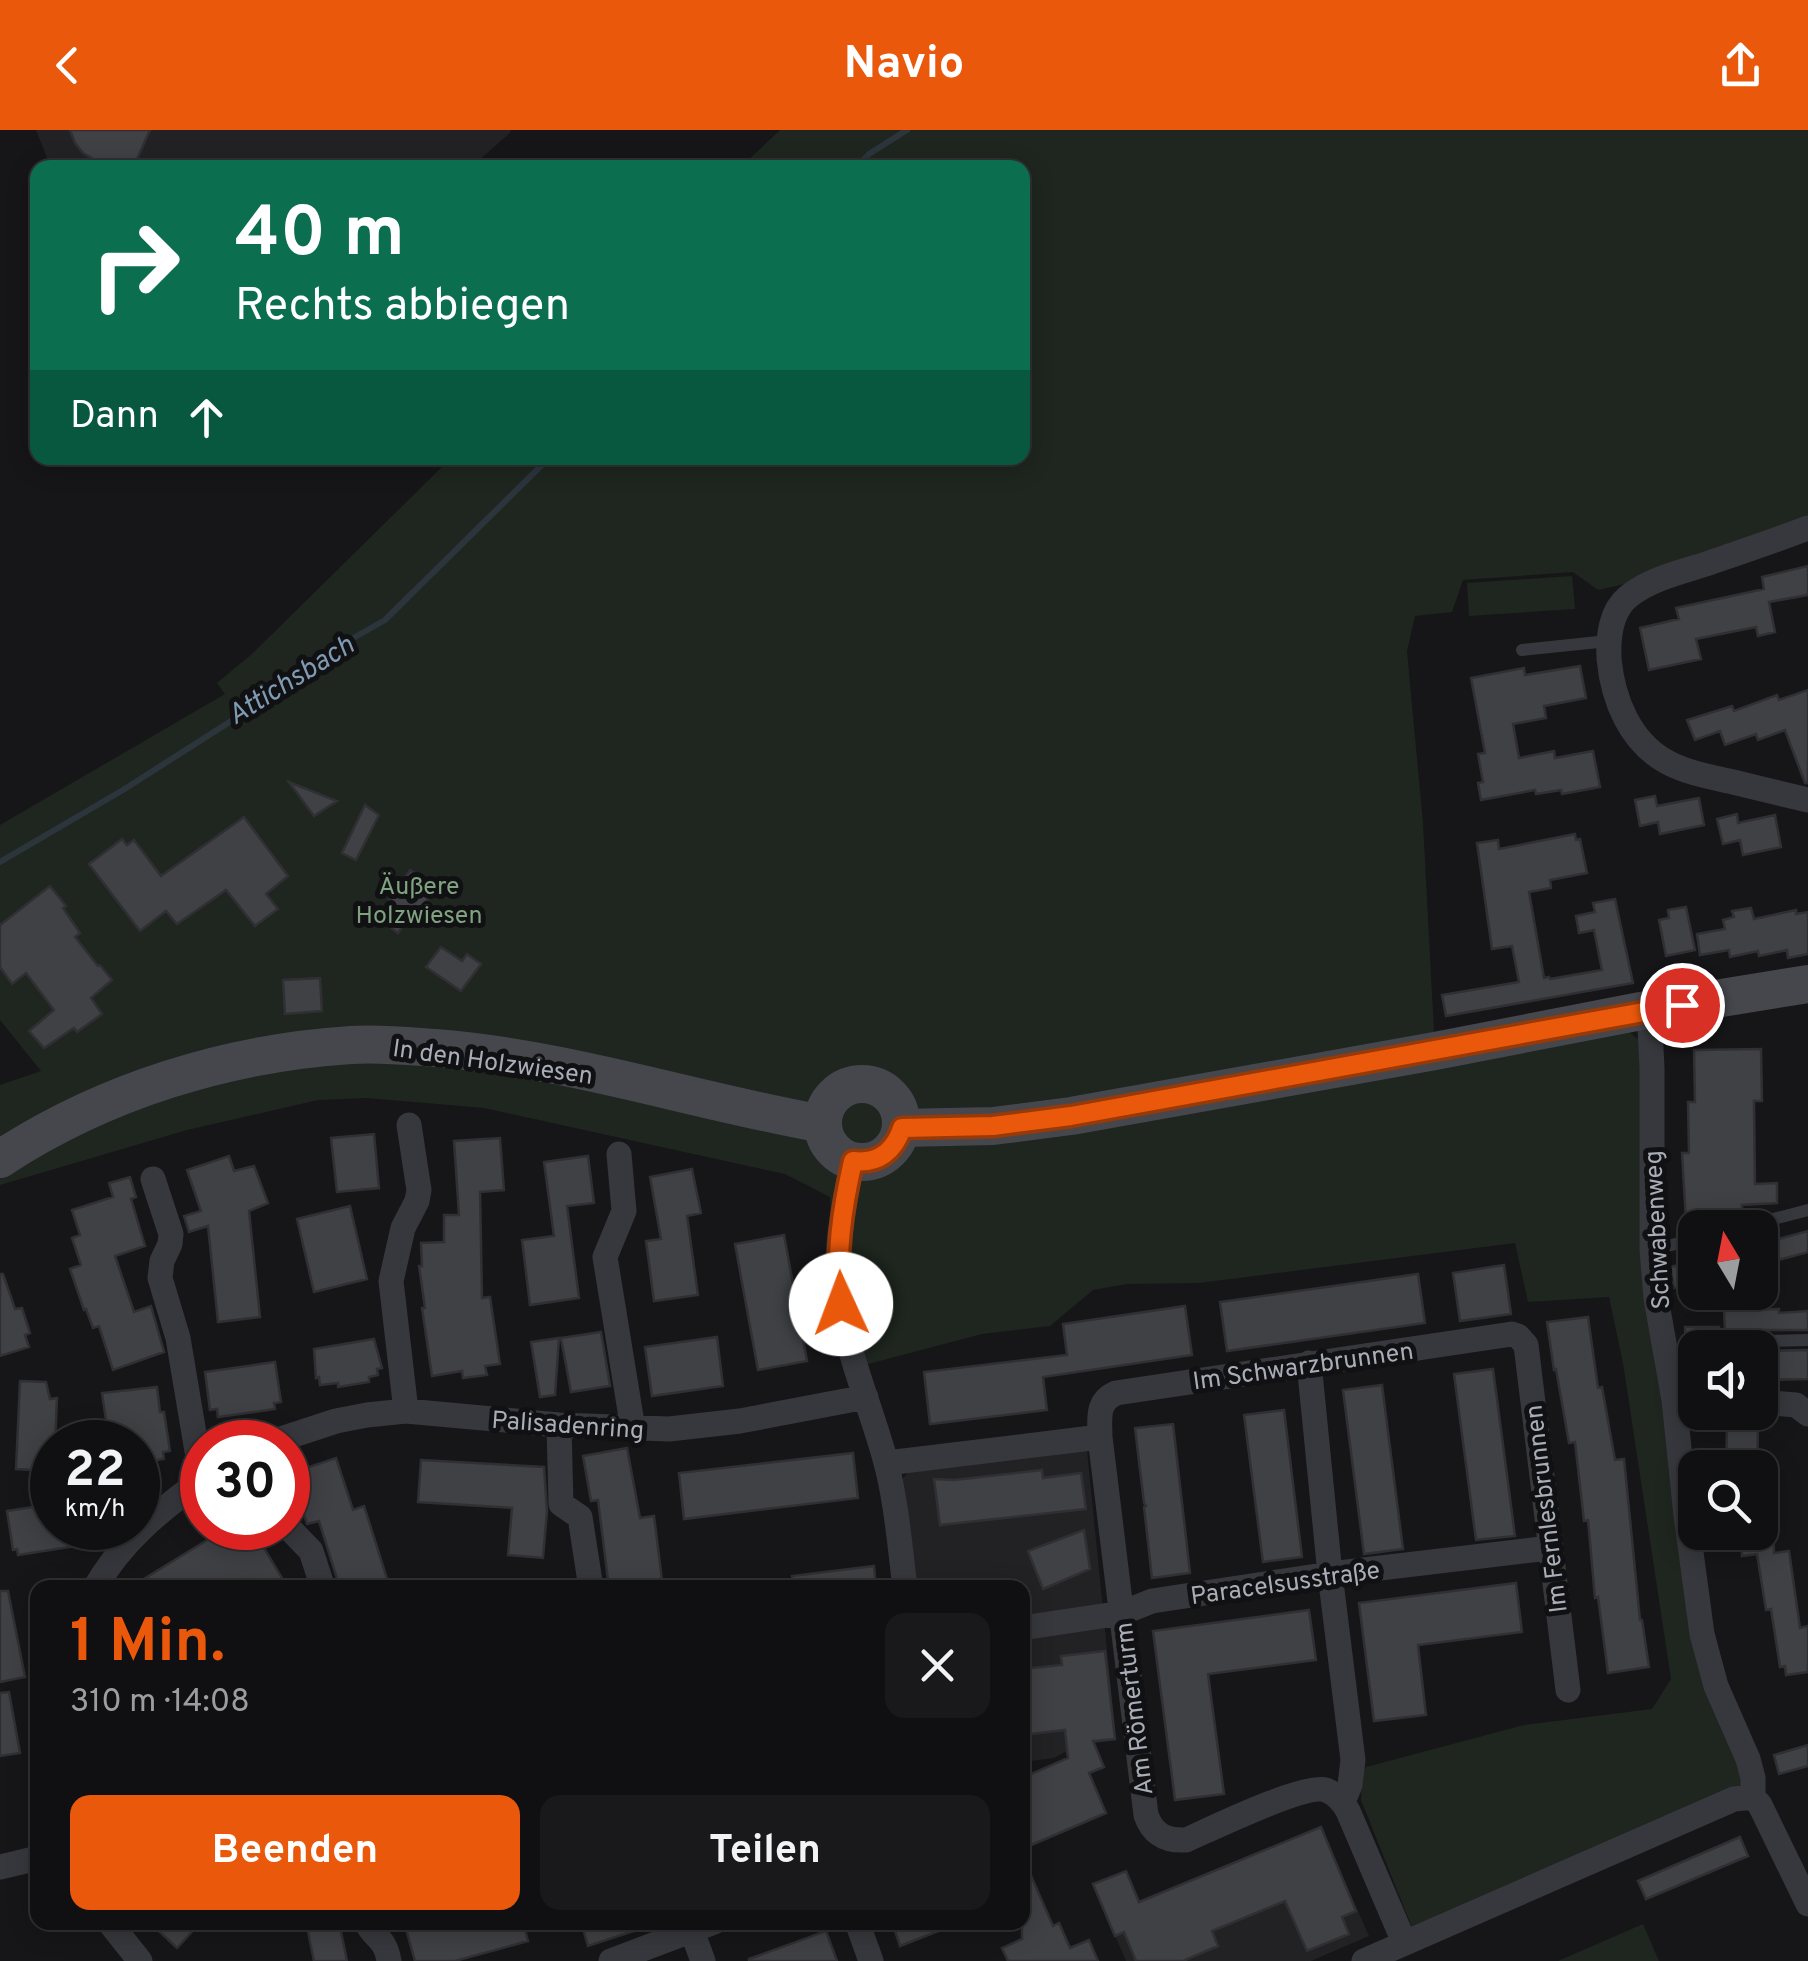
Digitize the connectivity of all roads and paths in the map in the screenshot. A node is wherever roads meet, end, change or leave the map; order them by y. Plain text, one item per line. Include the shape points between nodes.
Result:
1 (1808, 528) edge
2 (1608, 641) junction
3 (1522, 650) dead end
4 (1808, 800) edge
5 (1808, 984) edge
6 (1649, 1010) junction
7 (823, 1124) junction
8 (410, 1125) dead end
9 (902, 1128) junction
10 (619, 1154) dead end
11 (0, 1159) edge
12 (853, 1161) junction
13 (152, 1179) dead end
14 (1808, 1210) edge
15 (1778, 1218) edge
16 (1678, 1243) edge
17 (1652, 1250) junction
18 (1512, 1334) joint
19 (1808, 1340) edge
20 (1778, 1341) edge
21 (1309, 1363) junction
22 (1678, 1377) edge
23 (866, 1396) junction
24 (1778, 1404) edge
25 (1100, 1408) joint
26 (406, 1411) junction
27 (1808, 1414) edge
28 (192, 1420) edge
29 (559, 1426) junction
30 (632, 1429) junction
31 (310, 1430) edge
32 (1685, 1430) edge
33 (1100, 1436) junction
34 (887, 1464) junction
35 (180, 1495) edge
36 (1549, 1548) junction
37 (310, 1550) edge
38 (1330, 1574) junction
39 (101, 1580) edge
40 (320, 1580) edge
41 (590, 1580) edge
42 (903, 1580) edge
43 (1122, 1614) junction
44 (1030, 1627) edge
45 (1568, 1690) dead end
46 (1753, 1797) junction
47 (1343, 1802) junction
48 (30, 1860) edge
49 (0, 1867) edge
50 (1808, 1904) edge
51 (115, 1930) edge
52 (370, 1930) edge
53 (680, 1930) edge
54 (703, 1930) edge
55 (860, 1930) edge
56 (650, 1934) edge
57 (1404, 1942) junction
58 (140, 1961) edge
59 (390, 1961) edge
60 (610, 1961) edge
61 (703, 1961) edge
62 (871, 1961) edge
63 (1364, 1961) edge

1 - 2 street via 1642,588 1618,608
2 - 3 lane
2 - 4 street via 1621,710 1652,752 1697,773
5 - 6 street
6 - 9 street via 1071,1116
6 - 17 street, Schwabenweg
7 - 9 street via 832,1097 848,1086 869,1084 894,1099
7 - 11 street, In den Holzwiesen via 529,1061 355,1044 236,1061 154,1083
7 - 12 street via 832,1149
8 - 26 street via 419,1190 391,1281
9 - 12 street via 880,1158
10 - 30 street via 624,1211 605,1257
12 - 23 street via 838,1274
13 - 28 street via 170,1226 160,1278
14 - 15 lane
16 - 17 lane
17 - 22 street, Schwabenweg via 1656,1298
18 - 21 street, Im Schwarzbrunnen
18 - 36 street, Im Fernlesbrunnen via 1526,1344
19 - 20 lane
21 - 25 street, Im Schwarzbrunnen via 1116,1393
21 - 38 street
23 - 30 street, Palisadenring via 740,1421
23 - 34 street
24 - 27 street
25 - 33 street, Am Römerturm
26 - 29 street, Palisadenring
26 - 31 street, Palisadenring
29 - 30 street, Palisadenring
29 - 41 street via 560,1504 580,1517
32 - 46 street, Schwabenweg via 1686,1515 1702,1634 1748,1759
33 - 34 street
33 - 43 street, Am Römerturm
34 - 42 street
35 - 39 street via 130,1539
36 - 38 street, Paracelsusstraße
36 - 45 street, Im Fernlesbrunnen
37 - 40 street
38 - 43 street, Paracelsusstraße via 1152,1601
38 - 47 street via 1353,1760
43 - 44 street, Paracelsusstraße
43 - 47 street, Am Römerturm via 1146,1815 1156,1832 1186,1840 1304,1791 1325,1790
46 - 50 street, Schwabenweg
46 - 57 street via 1734,1799
47 - 57 street
48 - 49 street
51 - 58 street
52 - 59 street
53 - 56 street
54 - 61 street
55 - 62 street
56 - 60 street
57 - 63 street

